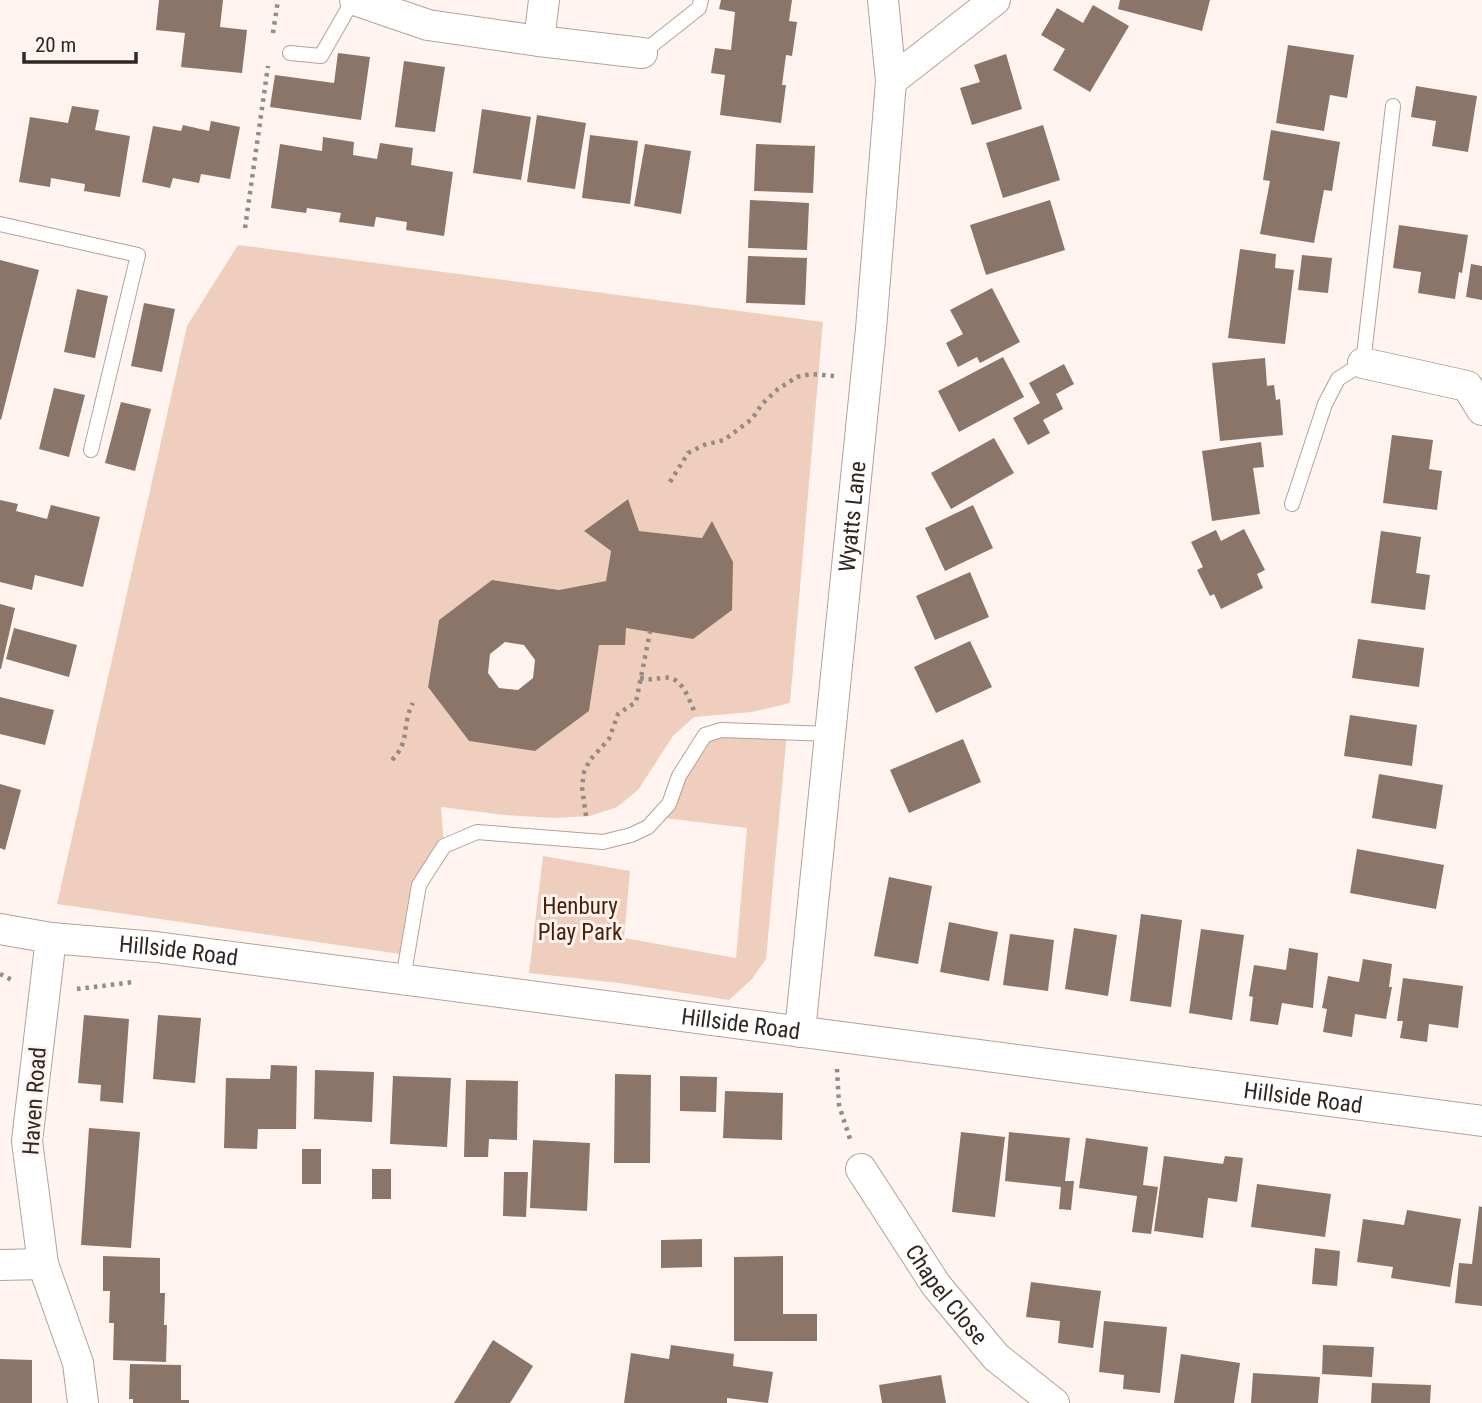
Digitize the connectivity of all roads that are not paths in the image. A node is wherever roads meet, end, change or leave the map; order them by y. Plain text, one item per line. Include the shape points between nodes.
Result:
1 (354, 0) edge
2 (544, 0) edge
3 (701, 0) edge
4 (883, 0) edge
5 (995, 0) edge
6 (538, 41) junction
7 (290, 52) dead end
8 (642, 53) joint
9 (891, 81) junction
10 (1393, 106) dead end
11 (0, 224) edge
12 (1363, 363) junction
13 (1482, 410) edge
14 (91, 450) dead end
15 (1292, 503) dead end
16 (830, 734) junction
17 (0, 929) edge
18 (51, 938) junction
19 (403, 979) junction
20 (800, 1032) junction
21 (1482, 1121) edge
22 (861, 1169) road end
23 (43, 1264) junction
24 (0, 1265) edge
25 (83, 1403) edge
26 (1054, 1403) edge

1 - 6 street via 428,25
1 - 7 lane via 321,56
2 - 6 street
3 - 8 lane via 699,8
4 - 9 street, Wyatts Lane
5 - 9 street
6 - 8 street
9 - 16 street, Wyatts Lane
10 - 12 lane
11 - 14 lane via 138,255
12 - 13 street via 1467,386
12 - 15 lane via 1338,379 1325,404
16 - 19 lane via 721,730 705,735 679,776 668,804 648,827 631,835 603,842 477,832 444,846 419,885
16 - 20 street, Wyatts Lane
17 - 18 street, Hillside Road
18 - 19 street, Hillside Road
18 - 23 street, Haven Road via 27,1141
19 - 20 street, Hillside Road
20 - 21 street, Hillside Road
22 - 26 street, Chapel Close via 936,1285 996,1356
23 - 24 street
23 - 25 street, Haven Road via 78,1363

